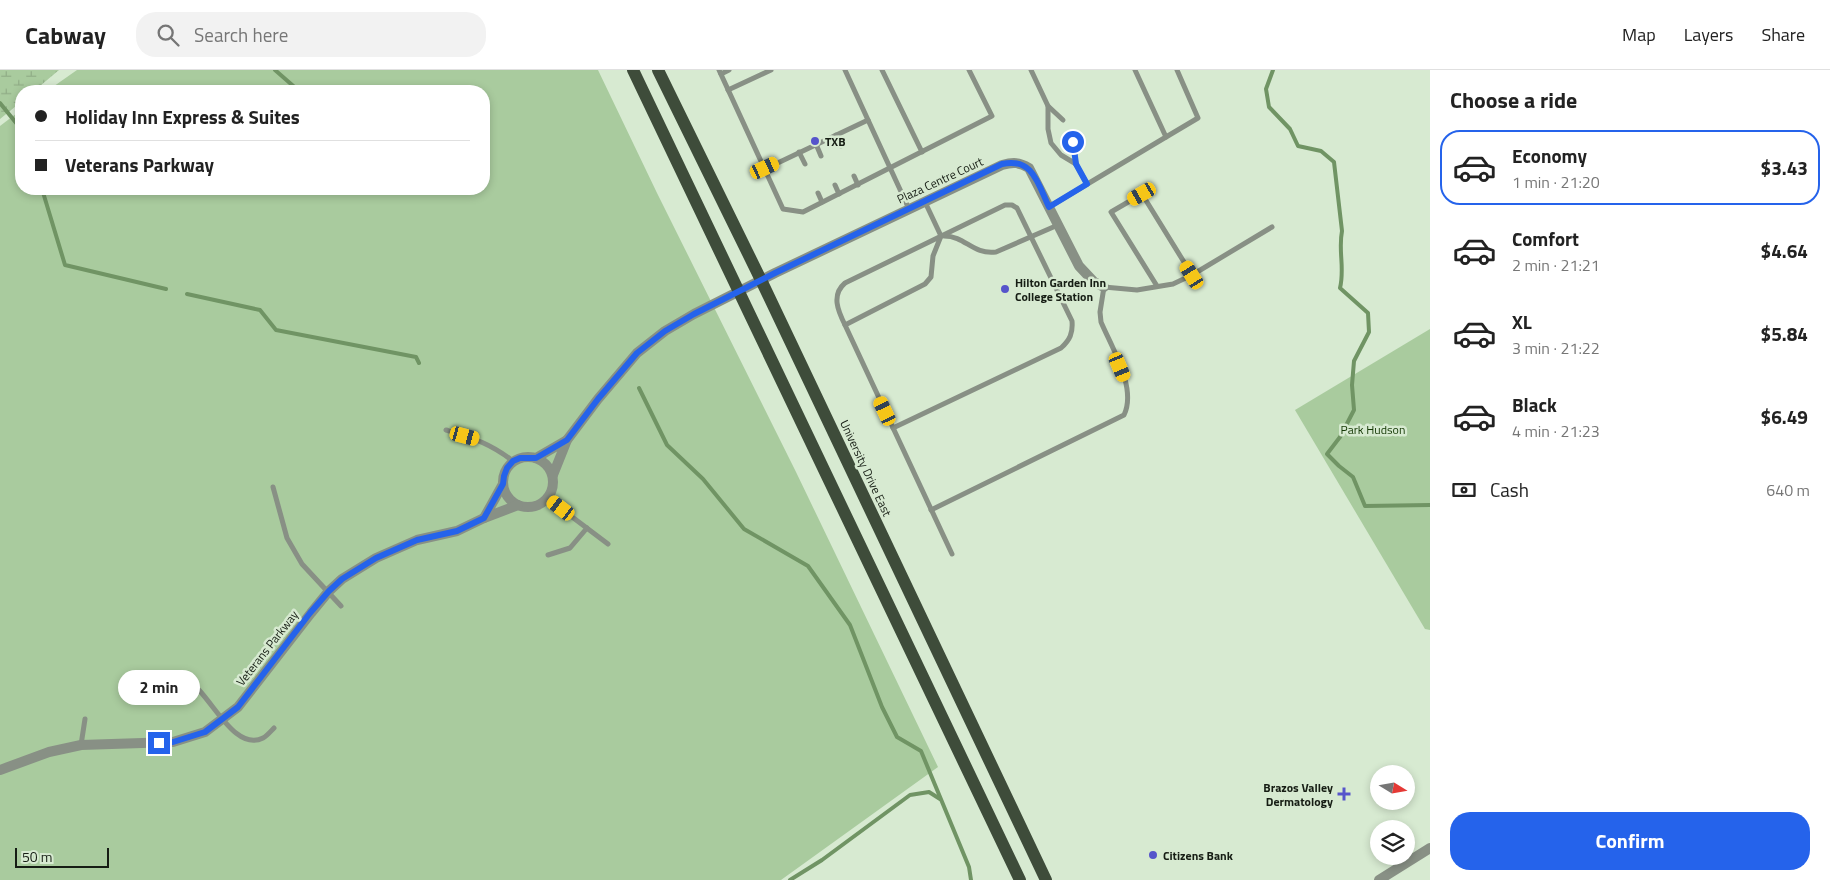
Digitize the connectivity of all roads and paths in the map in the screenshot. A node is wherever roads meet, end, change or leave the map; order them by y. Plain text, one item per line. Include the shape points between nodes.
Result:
1 (633, 70) edge
2 (658, 70) edge
3 (729, 70) edge
4 (772, 70) edge
5 (845, 70) edge
6 (882, 70) edge
7 (969, 70) edge
8 (1031, 70) edge
9 (1135, 70) edge
10 (1177, 70) edge
11 (720, 72) edge
12 (728, 90) junction
13 (1048, 106) junction
14 (868, 120) junction
15 (1063, 120) dead end
16 (836, 135) junction
17 (1166, 137) junction
18 (1073, 142) dead end
19 (816, 144) junction
20 (841, 146) dead end
21 (799, 152) junction
22 (922, 152) junction
23 (822, 156) dead end
24 (805, 164) dead end
25 (1076, 164) junction
26 (765, 168) junction
27 (891, 168) junction
28 (854, 176) dead end
29 (1087, 184) junction
30 (835, 185) dead end
31 (858, 185) junction
32 (818, 194) dead end
33 (840, 194) junction
34 (925, 201) junction
35 (822, 202) junction
36 (1049, 207) junction
37 (909, 209) junction
38 (1058, 225) junction
39 (1272, 227) dead end
40 (942, 236) junction
41 (1031, 237) junction
42 (1192, 275) junction
43 (761, 280) junction
44 (1157, 286) junction
45 (1104, 287) junction
46 (739, 291) junction
47 (845, 325) junction
48 (893, 428) junction
49 (446, 430) dead end
50 (567, 440) junction
51 (536, 458) junction
52 (513, 461) junction
53 (552, 474) junction
54 (503, 484) junction
55 (273, 487) dead end
56 (548, 498) junction
57 (518, 505) junction
58 (931, 510) junction
59 (484, 518) junction
60 (587, 528) junction
61 (608, 544) dead end
62 (952, 554) dead end
63 (548, 555) dead end
64 (329, 591) junction
65 (341, 606) dead end
66 (169, 675) dead end
67 (85, 719) dead end
68 (222, 719) junction
69 (274, 728) dead end
70 (81, 744) junction
71 (0, 770) edge
72 (1430, 848) edge
73 (1020, 880) edge
74 (1046, 880) edge
75 (1379, 880) edge

1 - 46 main road
2 - 43 main road, University Drive East
3 - 11 lane
4 - 12 lane
5 - 14 lane
6 - 22 lane
7 - 22 lane via 992,116
8 - 13 lane
9 - 17 lane
10 - 17 lane via 1198,118
11 - 12 lane
12 - 26 lane
13 - 15 lane
13 - 25 lane via 1051,143 1061,155
14 - 16 lane
14 - 27 lane
16 - 19 lane
16 - 20 lane
17 - 29 lane
18 - 25 lane
19 - 21 lane
19 - 23 lane
21 - 24 lane
21 - 26 lane
22 - 27 lane
25 - 29 lane
26 - 35 lane via 784,209 803,212
27 - 31 lane
27 - 37 lane
28 - 31 lane
29 - 36 lane
30 - 33 lane
31 - 33 lane
32 - 35 lane
33 - 35 lane
34 - 36 street, Plaza Centre Court via 1012,162 1029,168
34 - 37 street, Plaza Centre Court
34 - 40 lane
36 - 38 street, Plaza Centre Court
37 - 43 street, Plaza Centre Court
38 - 41 lane
38 - 45 street, Plaza Centre Court via 1079,266 1094,282
39 - 42 lane
40 - 41 lane via 960,239 986,253
40 - 41 lane via 1005,205 1012,205 1018,208
40 - 47 lane via 933,256 931,277 925,284
40 - 47 lane via 844,283 839,288 837,303
41 - 48 lane via 1072,321 1072,335 1067,342 1061,348
42 - 44 lane via 1173,284
42 - 44 lane via 1142,194 1111,212
43 - 46 street, Plaza Centre Court
43 - 74 main road, University Drive East
44 - 45 lane via 1137,290
45 - 58 lane via 1101,322 1126,382 1129,396 1124,415
46 - 50 street via 665,331 637,353
46 - 73 main road
47 - 48 lane
48 - 58 lane
49 - 52 lane via 480,440
50 - 51 street
50 - 53 street
51 - 52 street
51 - 53 street via 549,467
52 - 54 street via 507,468
53 - 56 street via 554,483
54 - 57 street via 510,500
54 - 59 street
55 - 64 lane via 287,538 302,564
56 - 57 street via 534,507
56 - 60 lane
57 - 59 street, Veterans Parkway
58 - 62 lane
59 - 64 street, Veterans Parkway via 457,531 417,540 376,558
60 - 61 lane
60 - 63 lane via 570,548
64 - 65 lane
64 - 68 street, Veterans Parkway via 238,707
66 - 68 lane via 187,680 204,694
67 - 70 lane
68 - 69 lane via 241,738 252,741 263,738
68 - 70 street, Veterans Parkway via 205,732 173,742
70 - 71 street, Veterans Parkway
72 - 75 street

